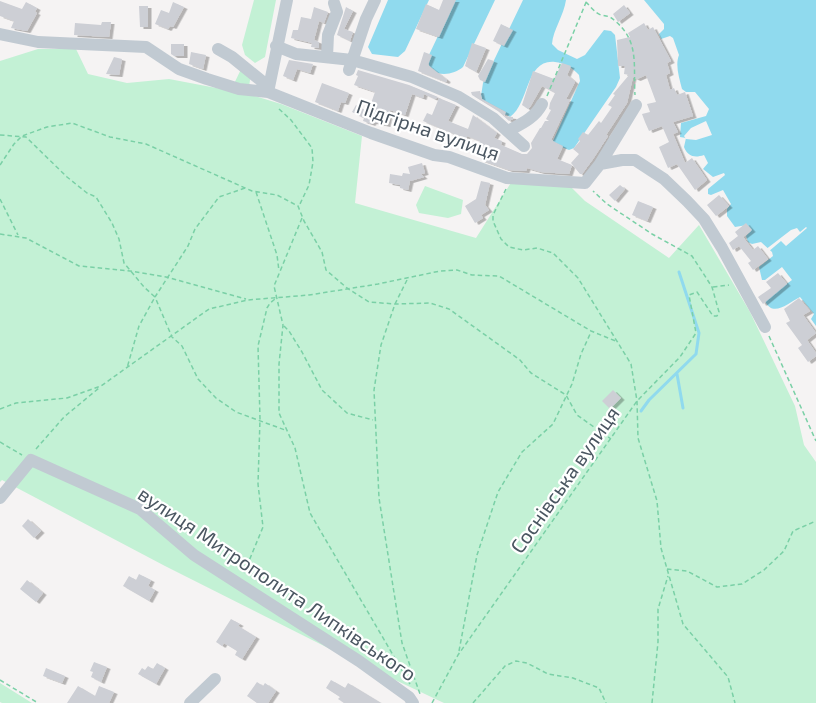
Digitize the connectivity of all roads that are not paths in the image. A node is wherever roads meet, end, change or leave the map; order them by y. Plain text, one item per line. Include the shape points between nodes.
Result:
1 (287, 0) edge
2 (375, 0) edge
3 (334, 3) dead end
4 (0, 34) edge
5 (276, 46) junction
6 (218, 49) dead end
7 (327, 57) junction
8 (350, 65) junction
9 (269, 91) junction
10 (542, 104) road end
11 (636, 105) road end
12 (508, 131) junction
13 (524, 146) dead end
14 (600, 164) junction
15 (765, 327) road end
16 (0, 498) edge
17 (215, 680) dead end
18 (416, 698) edge
19 (190, 703) edge

1 - 5 street
2 - 8 street
3 - 7 street via 337,12 328,35
4 - 9 street, Підгірна вулиця via 38,42 146,47 188,73 239,88
5 - 7 street via 296,54
5 - 9 street
6 - 9 street
7 - 8 street
8 - 12 street via 412,77 459,97
9 - 14 street, Підгірна вулиця via 370,133 507,178 585,183
10 - 12 street via 538,112
11 - 14 street
12 - 13 street
14 - 15 street via 635,160 664,179 704,219
16 - 18 street, вулиця Митрополита Липківського via 32,460 140,509 194,555
17 - 19 street

